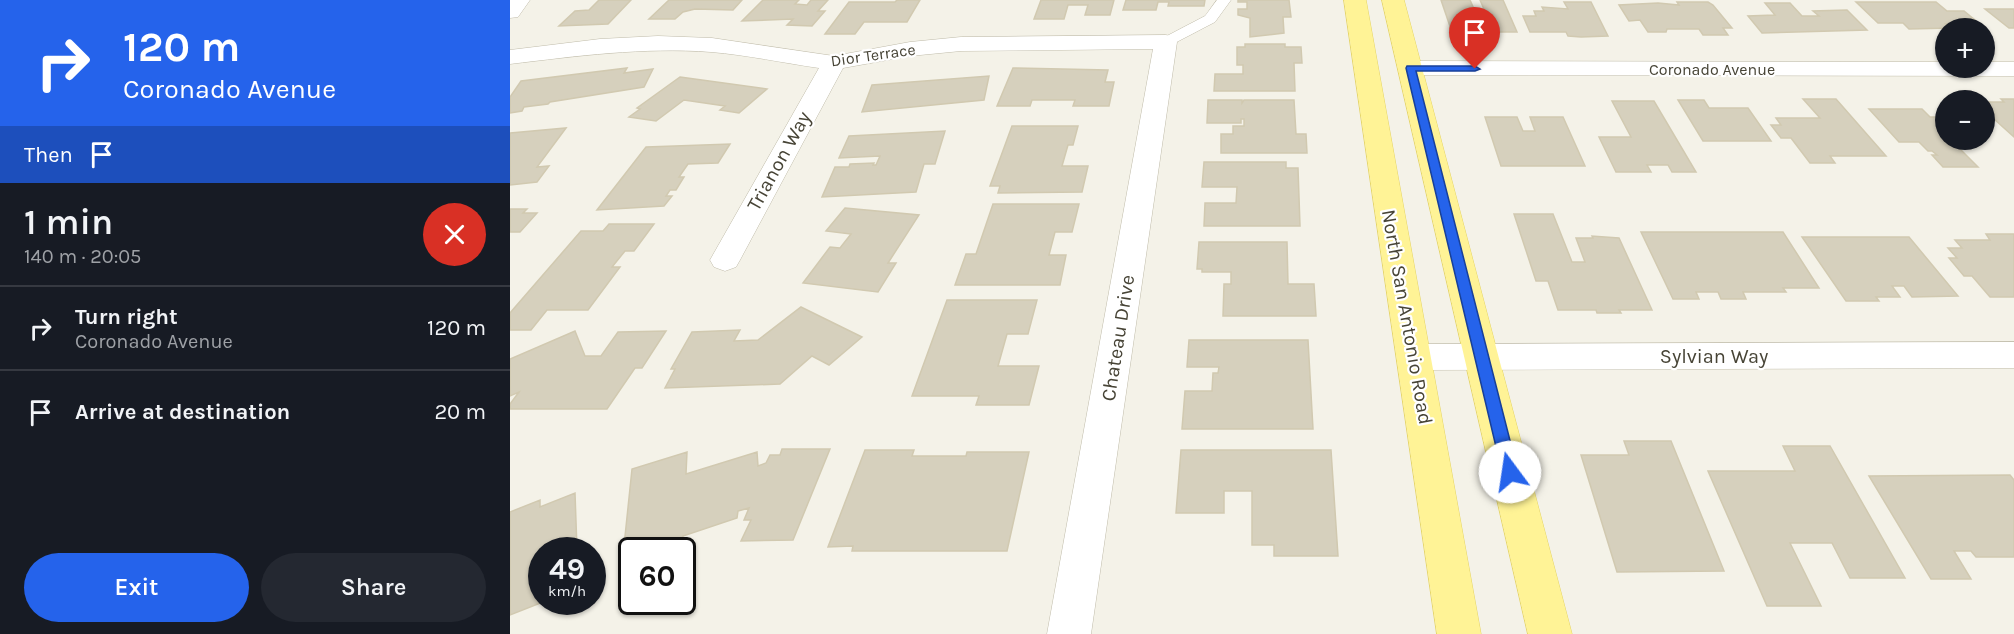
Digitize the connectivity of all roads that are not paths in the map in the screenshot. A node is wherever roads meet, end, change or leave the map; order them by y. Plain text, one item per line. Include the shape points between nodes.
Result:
1 (519, 0) edge
2 (1224, 0) edge
3 (1355, 0) edge
4 (1393, 0) edge
5 (510, 12) edge
6 (1166, 42) junction
7 (510, 57) edge
8 (834, 63) junction
9 (1411, 68) junction
10 (2014, 69) edge
11 (725, 260) dead end
12 (1480, 356) junction
13 (2014, 356) edge
14 (1415, 357) junction
15 (1069, 634) edge
16 (1459, 634) edge
17 (1550, 634) edge

1 - 5 street
2 - 6 lane via 1210,19
3 - 14 main road, North San Antonio Road
4 - 9 main road
6 - 8 street, Dior Terrace via 961,44
6 - 15 street, Chateau Drive
7 - 8 street, Dior Terrace via 600,46 676,43
8 - 11 street, Trianon Way
9 - 10 street, Coronado Avenue
9 - 12 main road
12 - 13 street, Sylvian Way
12 - 14 street, Sylvian Way
12 - 17 main road
14 - 16 main road, North San Antonio Road

